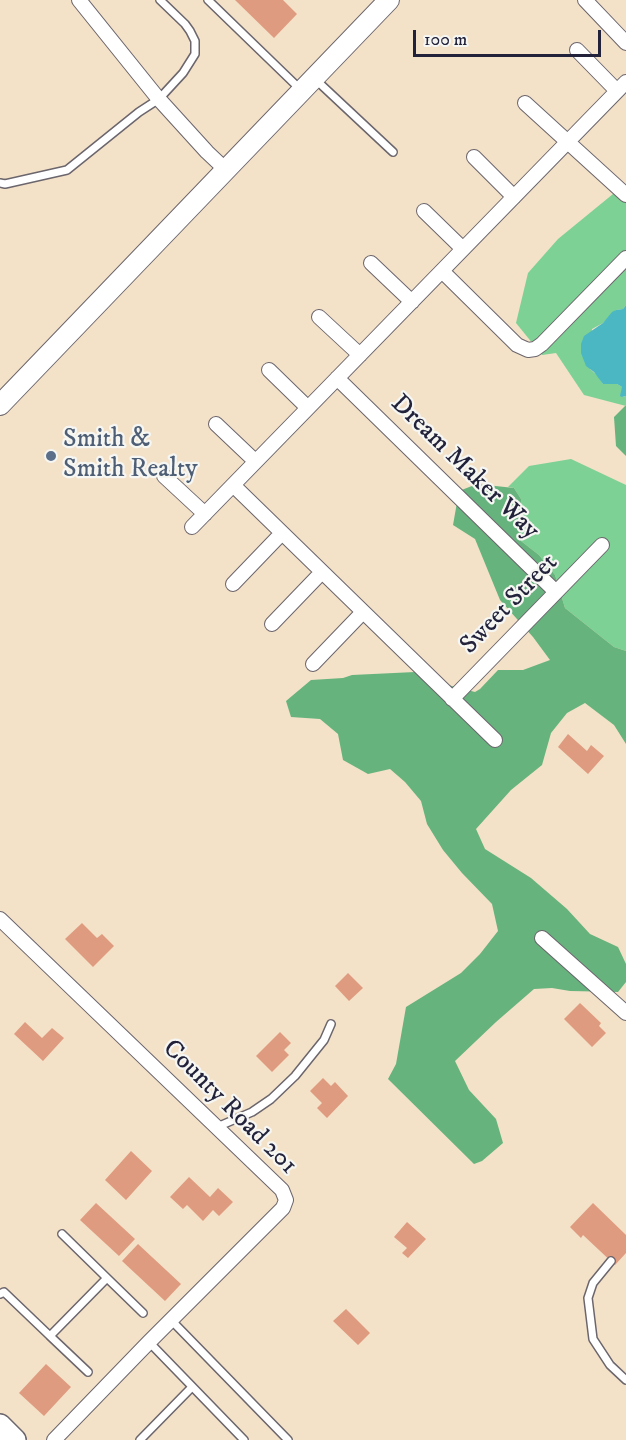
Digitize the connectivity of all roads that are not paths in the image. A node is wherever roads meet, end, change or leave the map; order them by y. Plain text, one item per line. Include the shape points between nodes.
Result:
1 (79, 0) edge
2 (160, 0) edge
3 (208, 0) edge
4 (389, 0) edge
5 (585, 0) edge
6 (626, 43) edge
7 (577, 50) dead end
8 (307, 84) junction
9 (622, 86) edge
10 (159, 99) junction
11 (525, 103) dead end
12 (567, 142) junction
13 (393, 152) dead end
14 (474, 157) dead end
15 (226, 170) junction
16 (0, 183) edge
17 (626, 195) edge
18 (514, 197) junction
19 (424, 211) dead end
20 (463, 249) junction
21 (626, 258) edge
22 (371, 263) dead end
23 (442, 271) junction
24 (412, 302) junction
25 (319, 317) dead end
26 (360, 355) junction
27 (269, 370) dead end
28 (337, 378) junction
29 (0, 405) edge
30 (308, 408) junction
31 (216, 424) dead end
32 (255, 461) junction
33 (164, 476) dead end
34 (233, 485) junction
35 (205, 514) junction
36 (192, 527) dead end
37 (282, 533) junction
38 (602, 545) dead end
39 (322, 572) junction
40 (233, 584) dead end
41 (556, 592) junction
42 (363, 612) junction
43 (272, 624) dead end
44 (313, 664) dead end
45 (452, 699) junction
46 (495, 740) dead end
47 (0, 919) edge
48 (542, 938) dead end
49 (626, 1013) edge
50 (331, 1024) dead end
51 (217, 1128) junction
52 (62, 1234) dead end
53 (611, 1261) dead end
54 (106, 1278) junction
55 (0, 1294) edge
56 (143, 1313) dead end
57 (171, 1320) junction
58 (50, 1336) junction
59 (148, 1342) junction
60 (88, 1372) dead end
61 (626, 1380) edge
62 (192, 1387) junction
63 (0, 1425) edge
64 (15, 1440) edge
65 (54, 1440) edge
66 (140, 1440) edge
67 (244, 1440) edge
68 (288, 1440) edge

1 - 10 street
2 - 10 lane via 185,24 195,40 195,54
3 - 8 lane
4 - 8 street
5 - 6 street
7 - 9 street
8 - 13 lane
8 - 15 street
9 - 12 street
10 - 15 street
10 - 16 lane via 67,170
11 - 12 street
12 - 17 street
12 - 18 street
14 - 18 street
15 - 29 street
18 - 20 street
19 - 20 street
20 - 23 street
21 - 23 street via 542,344 528,350 517,345
22 - 24 street
23 - 24 street
24 - 26 street
25 - 26 street
26 - 28 street
27 - 30 street
28 - 30 street
28 - 41 street, Dream Maker Way
30 - 32 street
31 - 32 street
32 - 34 street
33 - 35 street
34 - 35 street
34 - 37 street
35 - 36 street
37 - 39 street
37 - 40 street
38 - 41 street, Sweet Street
39 - 42 street
39 - 43 street
41 - 45 street, Sweet Street
42 - 44 street
42 - 45 street
45 - 46 street
47 - 51 street, County Road 201
48 - 49 street
50 - 51 lane via 324,1040 271,1099
51 - 57 street, County Road 201 via 282,1190 286,1200 283,1208
52 - 54 lane
53 - 61 lane via 593,1283 588,1298 593,1340
54 - 56 lane
54 - 58 lane
55 - 58 lane via 4,1292
57 - 59 street, County Road 201
57 - 68 lane
58 - 60 lane
59 - 62 lane
59 - 65 street, County Road 201
62 - 66 lane
62 - 67 lane
63 - 64 main road

